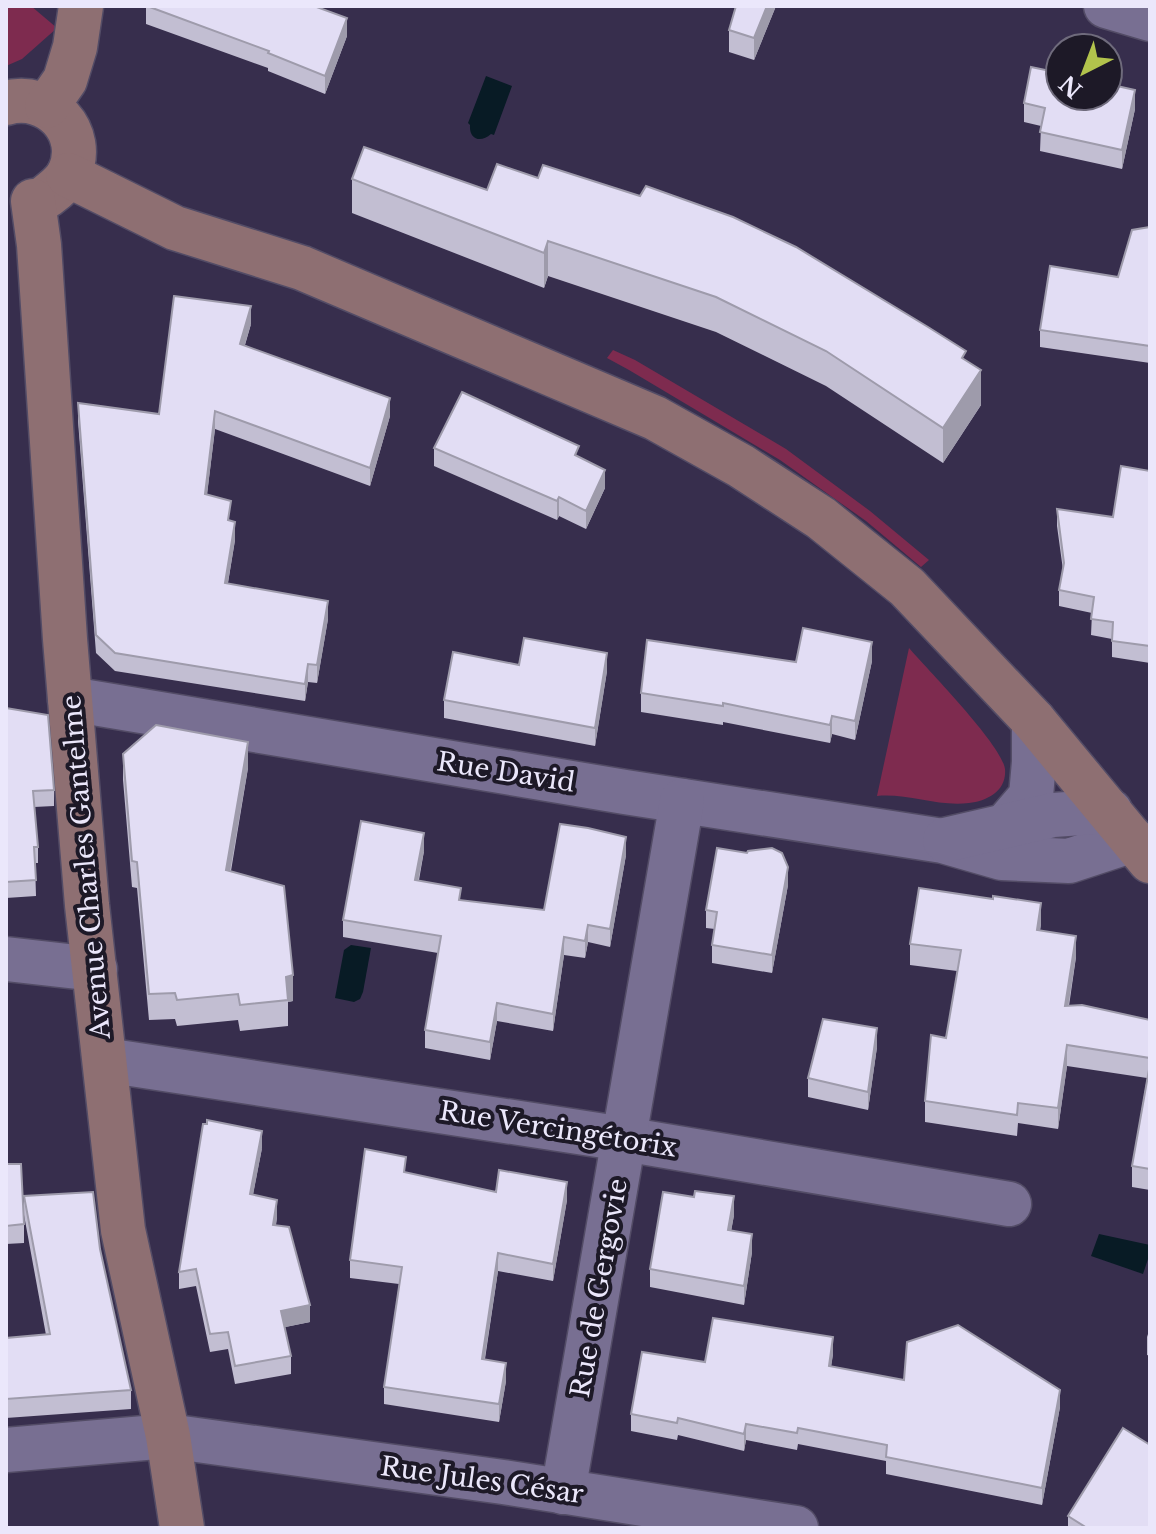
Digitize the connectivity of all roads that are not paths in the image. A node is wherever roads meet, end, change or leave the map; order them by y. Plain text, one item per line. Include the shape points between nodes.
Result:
1 (81, 6) edge
2 (1106, 6) edge
3 (1150, 19) edge
4 (26, 105) edge
5 (68, 175) junction
6 (19, 200) edge
7 (70, 699) junction
8 (1034, 721) junction
9 (682, 801) junction
10 (1007, 824) junction
11 (1131, 837) edge
12 (943, 841) junction
13 (6, 959) edge
14 (95, 969) junction
15 (105, 1060) junction
16 (624, 1139) junction
17 (1009, 1204) dead end
18 (168, 1436) junction
19 (6, 1450) edge
20 (563, 1492) junction
21 (182, 1528) edge
22 (796, 1528) edge

1 - 4 street via 65,80
2 - 3 street
4 - 5 street via 59,116 68,129 73,160
5 - 6 street via 47,196
5 - 8 street via 175,228 302,268 655,418 741,466 821,518 907,587
6 - 7 street, Avenue Charles Gantelme via 39,245
7 - 9 street, Rue David
7 - 14 street, Avenue Charles Gantelme
8 - 10 street via 1031,796
8 - 11 street
9 - 12 street, Rue David
9 - 16 street, Rue de Gergovie
10 - 11 street, Rue David via 1053,815
10 - 12 street, Rue David
11 - 12 street, Rue David via 1069,861 1002,858
13 - 14 street
14 - 15 street, Avenue Charles Gantelme
15 - 16 street, Rue Vercingétorix
15 - 18 street, Avenue Charles Gantelme via 123,1230
16 - 17 street, Rue Vercingétorix
16 - 20 street, Rue de Gergovie
18 - 19 street, Rue Jules César
18 - 20 street, Rue Jules César
18 - 21 street, Avenue Charles Gantelme
20 - 22 street, Rue Jules César

